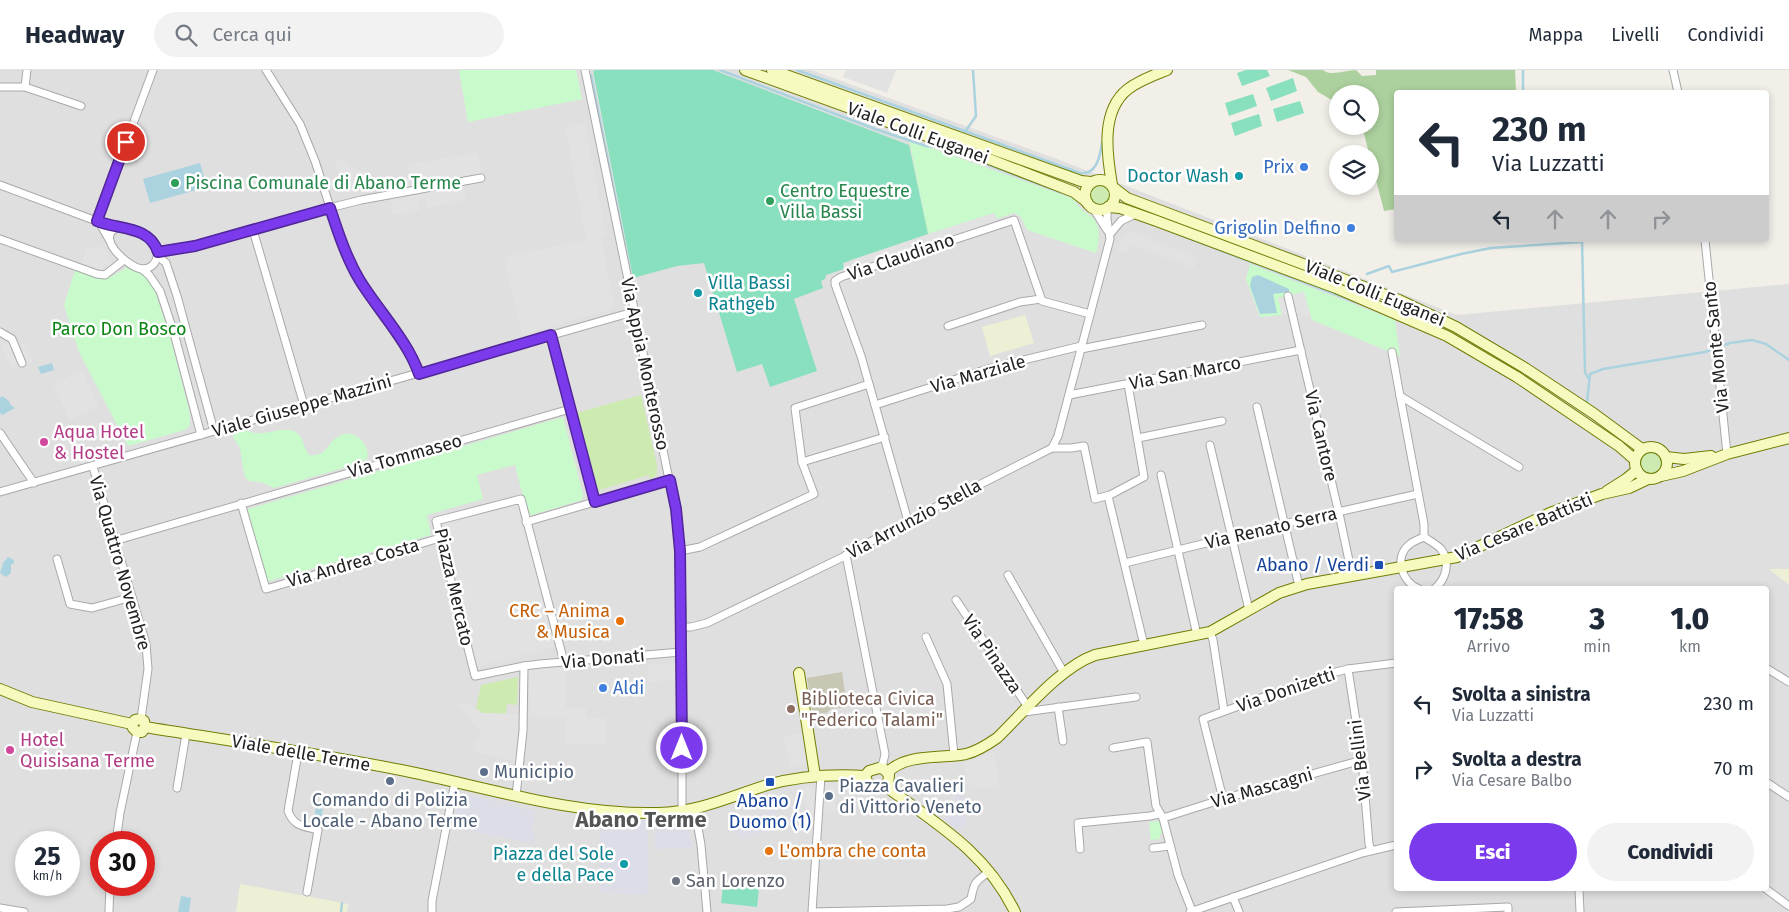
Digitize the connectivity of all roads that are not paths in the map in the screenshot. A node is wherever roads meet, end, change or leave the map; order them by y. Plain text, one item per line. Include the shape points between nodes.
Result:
1 (27, 70) edge
2 (153, 70) edge
3 (266, 70) edge
4 (585, 70) edge
5 (745, 70) edge
6 (772, 70) edge
7 (1167, 70) edge
8 (1673, 70) edge
9 (25, 87) junction
10 (0, 88) edge
11 (1678, 90) edge
12 (81, 106) dead end
13 (1108, 156) junction
14 (482, 178) dead end
15 (1092, 182) junction
16 (0, 185) edge
17 (1113, 187) junction
18 (1090, 205) junction
19 (330, 208) junction
20 (1108, 208) junction
21 (1135, 214) junction
22 (98, 222) junction
23 (122, 226) junction
24 (253, 230) junction
25 (1110, 234) junction
26 (0, 239) edge
27 (1705, 242) edge
28 (111, 243) junction
29 (158, 254) junction
30 (124, 260) junction
31 (142, 269) junction
32 (1288, 296) dead end
33 (1041, 299) junction
34 (633, 312) junction
35 (1090, 314) junction
36 (948, 326) dead end
37 (1202, 326) dead end
38 (0, 332) edge
39 (551, 335) junction
40 (1081, 347) junction
41 (1301, 350) junction
42 (1392, 352) dead end
43 (22, 362) dead end
44 (419, 374) junction
45 (869, 384) junction
46 (1128, 384) junction
47 (1069, 395) junction
48 (1400, 396) junction
49 (304, 405) junction
50 (875, 405) junction
51 (1257, 407) dead end
52 (570, 409) junction
53 (1222, 421) dead end
54 (214, 431) junction
55 (0, 433) edge
56 (201, 435) junction
57 (885, 437) junction
58 (1138, 438) junction
59 (1789, 438) edge
60 (1210, 445) dead end
61 (1052, 448) junction
62 (1642, 449) junction
63 (1727, 454) junction
64 (1666, 457) junction
65 (802, 462) junction
66 (1636, 465) junction
67 (93, 467) junction
68 (1518, 468) dead end
69 (1161, 475) dead end
70 (1661, 476) junction
71 (1648, 479) junction
72 (670, 480) junction
73 (34, 483) junction
74 (0, 492) edge
75 (1418, 494) junction
76 (1602, 494) junction
77 (1108, 496) junction
78 (595, 502) junction
79 (241, 503) junction
80 (1338, 512) junction
81 (908, 521) junction
82 (526, 522) junction
83 (1284, 524) junction
84 (1231, 537) junction
85 (1424, 537) junction
86 (440, 538) junction
87 (114, 541) junction
88 (1177, 550) junction
89 (680, 551) junction
90 (845, 556) junction
91 (57, 559) dead end
92 (1445, 560) junction
93 (1125, 563) junction
94 (1402, 568) junction
95 (1008, 575) dead end
96 (1352, 575) junction
97 (1299, 586) junction
98 (1414, 586) edge
99 (1437, 586) edge
100 (132, 597) junction
101 (956, 600) dead end
102 (1249, 610) junction
103 (682, 627) junction
104 (1210, 632) junction
105 (1197, 635) junction
106 (926, 637) dead end
107 (1144, 645) junction
108 (681, 652) junction
109 (564, 662) junction
110 (1394, 663) edge
111 (524, 666) junction
112 (1348, 670) junction
113 (1769, 670) edge
114 (799, 672) dead end
115 (1064, 673) junction
116 (1789, 682) edge
117 (0, 689) edge
118 (1136, 697) dead end
119 (1058, 707) junction
120 (1026, 710) junction
121 (1224, 711) junction
122 (139, 726) junction
123 (186, 734) junction
124 (1063, 741) dead end
125 (1113, 748) dead end
126 (298, 753) junction
127 (954, 755) junction
128 (1362, 760) junction
129 (883, 770) junction
130 (818, 776) junction
131 (864, 776) junction
132 (455, 782) junction
133 (1769, 784) edge
134 (885, 786) junction
135 (177, 788) dead end
136 (516, 796) junction
137 (1789, 798) edge
138 (1222, 799) junction
139 (695, 810) junction
140 (682, 811) junction
141 (1161, 816) junction
142 (118, 831) edge
143 (1394, 845) edge
144 (1170, 846) junction
145 (1153, 848) dead end
146 (1080, 849) dead end
147 (1371, 850) junction
148 (990, 871) junction
149 (1579, 891) edge
150 (1769, 891) edge
151 (307, 892) dead end
152 (1789, 894) edge
153 (110, 896) edge
154 (1233, 897) junction
155 (1786, 904) edge
156 (0, 908) edge
157 (947, 911) edge
158 (24, 912) edge
159 (109, 912) edge
160 (432, 912) edge
161 (707, 912) edge
162 (1015, 912) edge
163 (1191, 912) edge
164 (1239, 912) edge
165 (1396, 912) edge
166 (1508, 912) edge
167 (1580, 912) edge

1 - 9 street
2 - 22 street
3 - 19 street via 300,124
4 - 34 street, Via Appia Monterosso
5 - 18 street, Viale Colli Euganei via 1074,192
6 - 15 street, Viale Colli Euganei via 1081,181
7 - 13 street via 1135,85 1118,100 1108,127
8 - 11 street
9 - 10 street
9 - 12 street
13 - 15 street
13 - 17 street
14 - 19 street
15 - 17 street, Viale Colli Euganei via 1103,180
15 - 18 street via 1086,192
16 - 22 street
17 - 20 street via 1115,199
17 - 62 street, Viale Colli Euganei via 1127,198 1399,300 1456,327 1525,368
18 - 20 street, Viale Colli Euganei via 1100,210
18 - 25 street
19 - 24 street
19 - 44 street via 344,250 359,279
20 - 21 street, Viale Colli Euganei via 1120,208
20 - 25 street
21 - 25 street via 1121,221
21 - 66 street, Viale Colli Euganei via 1336,288 1447,336 1518,377 1619,446
22 - 23 street
22 - 28 street
23 - 28 street via 112,230
23 - 29 street via 152,239
24 - 29 street
24 - 49 street
25 - 35 street
26 - 30 street via 97,274 106,275
27 - 63 street, Via Monte Santo
28 - 30 street
29 - 31 street via 153,265
29 - 54 street via 166,263 174,288
30 - 31 street
31 - 56 street via 160,291
32 - 41 street, Via Cantore
33 - 35 street
33 - 36 street via 1020,302
33 - 45 street, Via Claudiano via 1014,220 837,279 835,284
34 - 39 street, Viale Giuseppe Mazzini
34 - 72 street, Via Appia Monterosso
35 - 40 street
37 - 40 street
38 - 43 street via 12,339
39 - 44 street, Viale Giuseppe Mazzini
39 - 52 street
40 - 47 street
40 - 50 street, Via Marziale via 991,368
41 - 46 street, Via San Marco
41 - 80 street, Via Cantore
42 - 48 street
44 - 49 street, Viale Giuseppe Mazzini
45 - 50 street, Via Claudiano
45 - 65 street via 795,408
46 - 47 street, Via San Marco
46 - 58 street
47 - 61 street
48 - 68 street
48 - 75 street
49 - 54 street, Viale Giuseppe Mazzini
50 - 57 street, Via Claudiano
51 - 83 street
52 - 78 street
52 - 79 street, Via Tommaseo
53 - 58 street
54 - 56 street, Viale Giuseppe Mazzini
55 - 73 street
56 - 67 street, Viale Giuseppe Mazzini
57 - 65 street
57 - 81 street, Via Claudiano
58 - 77 street via 1144,477
59 - 63 street, Via Cesare Battisti
60 - 84 street
61 - 77 street via 1084,446 1095,499
61 - 81 street, Via Arrunzio Stella
62 - 64 street, Via Cesare Battisti via 1656,448
62 - 66 street, Via Cesare Battisti
63 - 64 street, Via Cesare Battisti via 1684,459
63 - 70 street, Via Cesare Battisti
64 - 70 street via 1666,467
65 - 89 street via 814,494 700,547
66 - 71 street via 1641,476
66 - 76 street, Via Cesare Battisti via 1626,479
67 - 73 street, Viale Giuseppe Mazzini
67 - 87 street, Via Quattro Novembre
69 - 88 street
70 - 71 street, Via Cesare Battisti
71 - 76 street, Via Cesare Battisti via 1629,488
72 - 78 street
72 - 89 street, Via Appia Monterosso
73 - 74 street, Viale Giuseppe Mazzini
75 - 80 street, Via Renato Serra
75 - 85 street
76 - 92 street, Via Cesare Battisti via 1550,512
77 - 93 street
78 - 82 street
79 - 86 street, Via Andrea Costa via 266,589
79 - 87 street, Via Tommaseo
80 - 83 street, Via Renato Serra
80 - 96 street, Via Cantore
81 - 90 street, Via Arrunzio Stella
82 - 86 street, Piazza Mercato via 521,499 436,521
82 - 109 street, Piazza Mercato
83 - 84 street, Via Renato Serra
83 - 97 street
84 - 88 street, Via Renato Serra
84 - 102 street
85 - 92 street, Via Cesare Battisti via 1440,549
85 - 94 street via 1403,551
86 - 111 street, Piazza Mercato via 475,676
87 - 100 street, Via Quattro Novembre
88 - 93 street, Via Renato Serra
88 - 105 street
89 - 103 street, Via Appia Monterosso
90 - 103 street, Via Arrunzio Stella via 707,623
90 - 129 street via 885,754
91 - 100 street via 70,604 92,608
92 - 94 street, Via Cesare Battisti
92 - 99 street, Via Cesare Battisti via 1447,571
93 - 107 street
94 - 96 street, Via Cesare Battisti
94 - 98 street via 1407,582
95 - 115 street
96 - 97 street, Via Cesare Battisti
97 - 102 street, Via Cesare Battisti via 1279,592
100 - 122 street, Via Quattro Novembre via 146,644 148,669
101 - 120 street, Via Pinazza
102 - 104 street, Via Cesare Battisti
103 - 108 street, Via Appia Monterosso
104 - 105 street, Via Cesare Battisti
104 - 121 street
105 - 107 street, Via Cesare Battisti
106 - 127 street via 947,684
107 - 115 street, Via Cesare Battisti via 1096,655 1082,660
108 - 109 street, Via Donati
108 - 140 street, Via Appia Monterosso
109 - 111 street, Via Donati
110 - 112 street, Via Donizetti
111 - 136 street via 523,730
112 - 121 street, Via Donizetti via 1324,675
112 - 128 street, Via Bellini
113 - 116 street
114 - 130 street
115 - 120 street, Via Cesare Battisti
117 - 122 street, Viale delle Terme via 32,702
118 - 119 street
119 - 120 street
119 - 124 street
120 - 127 street, Via Cesare Battisti via 984,748
121 - 138 street, Via Donizetti via 1203,719
122 - 123 street, Viale delle Terme
122 - 142 street, Via Quattro Novembre
123 - 126 street, Viale delle Terme
123 - 135 street
125 - 141 street via 1147,742 1156,806
126 - 132 street, Viale delle Terme
126 - 151 street via 288,812 298,825 318,830
127 - 129 street, Via Cesare Battisti via 900,763
128 - 138 street, Via Mascagni
128 - 147 street, Via Bellini
129 - 131 street via 869,770
129 - 134 street via 890,781
130 - 131 street, Viale delle Terme
130 - 139 street, Viale delle Terme via 768,785
130 - 157 street via 820,816 812,912
131 - 134 street via 868,784 878,788
132 - 136 street, Viale delle Terme
132 - 160 street
133 - 137 street
134 - 148 street via 956,838
136 - 140 street, Viale delle Terme via 602,810
138 - 141 street, Via Mascagni
139 - 140 street, Viale delle Terme
139 - 161 street
141 - 144 street
141 - 146 street, Via Mascagni via 1078,823
143 - 147 street
144 - 145 street
144 - 163 street
147 - 154 street
148 - 157 street via 973,886 971,899
148 - 162 street
149 - 167 street
150 - 155 street
152 - 155 street
153 - 159 street
154 - 163 street
154 - 164 street
156 - 158 street
165 - 166 street via 1508,907

